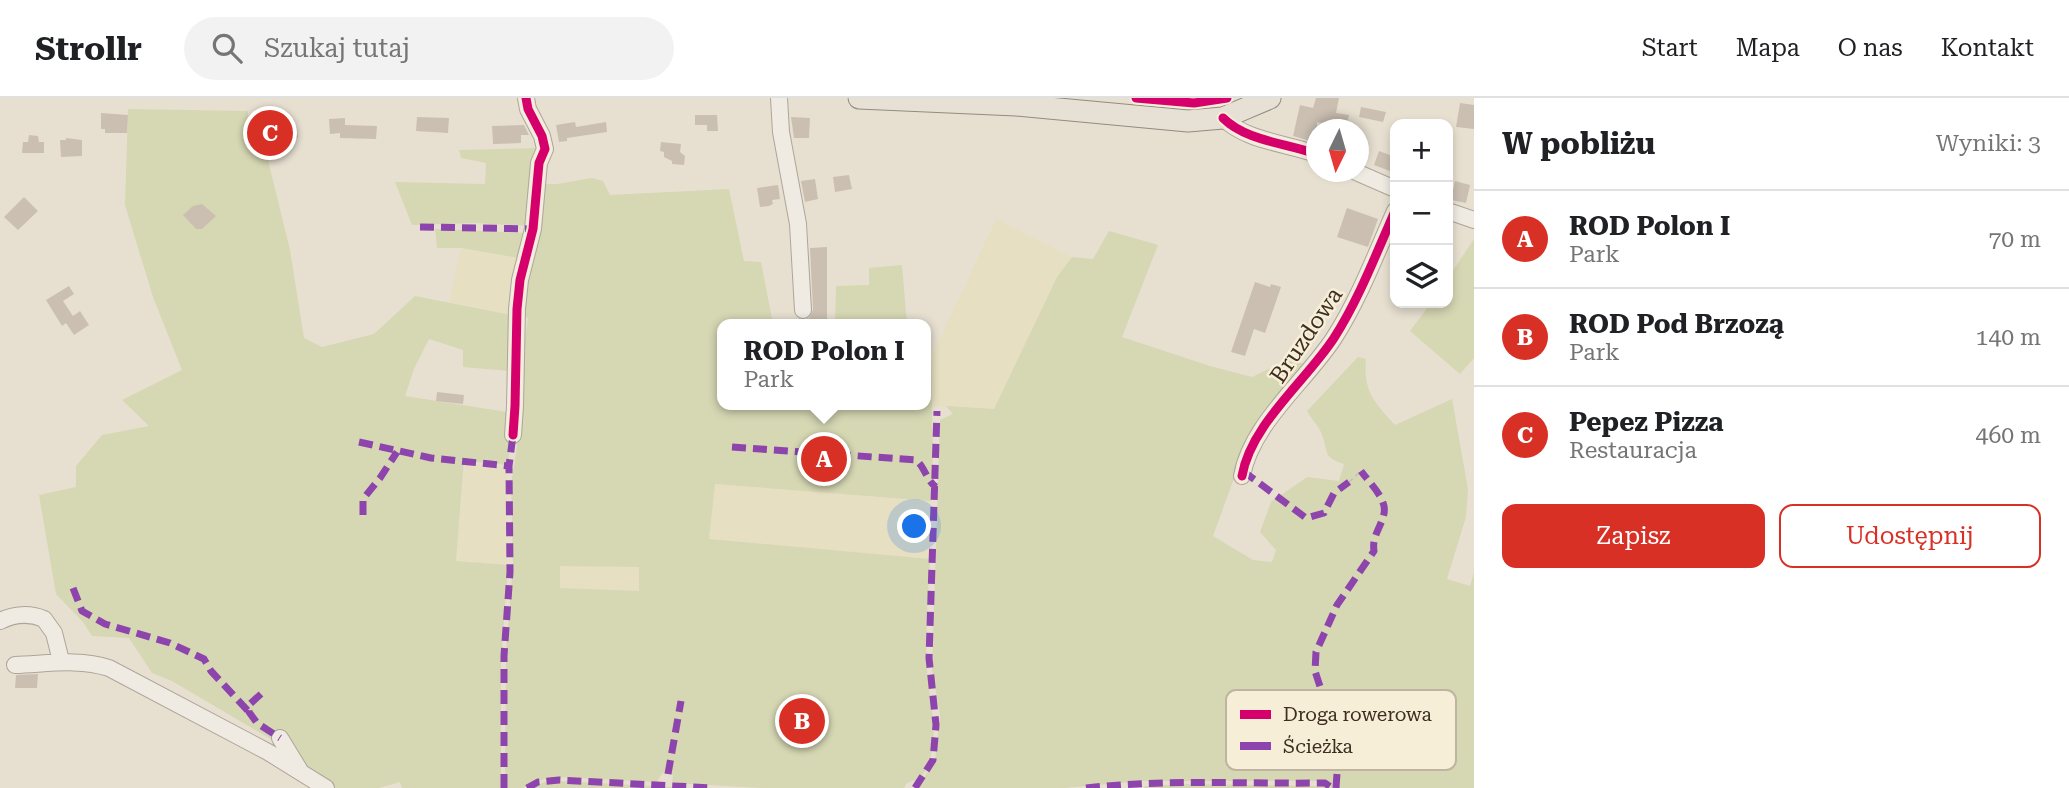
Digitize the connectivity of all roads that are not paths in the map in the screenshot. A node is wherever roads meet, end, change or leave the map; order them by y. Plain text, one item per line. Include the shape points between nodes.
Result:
1 (526, 98) edge
2 (779, 98) edge
3 (859, 98) edge
4 (1270, 98) edge
5 (1223, 118) junction
6 (1306, 151) edge
7 (1369, 178) edge
8 (1390, 187) edge
9 (1453, 213) edge
10 (1474, 220) edge
11 (1390, 222) edge
12 (803, 310) dead end
13 (513, 435) dead end
14 (1242, 476) dead end
15 (0, 621) edge
16 (61, 661) junction
17 (15, 665) dead end
18 (280, 738) dead end
19 (302, 773) junction
20 (326, 788) edge

1 - 13 street via 545,149 520,280
2 - 12 street via 780,132 798,224
3 - 5 main road via 1016,105 1188,121
4 - 5 main road
5 - 6 street via 1233,128
7 - 8 street
9 - 10 street
11 - 14 street, Bruzdowa via 1339,329 1259,434
15 - 16 street via 15,615 48,621
16 - 17 street
16 - 19 street via 109,668
18 - 19 street
19 - 20 street

